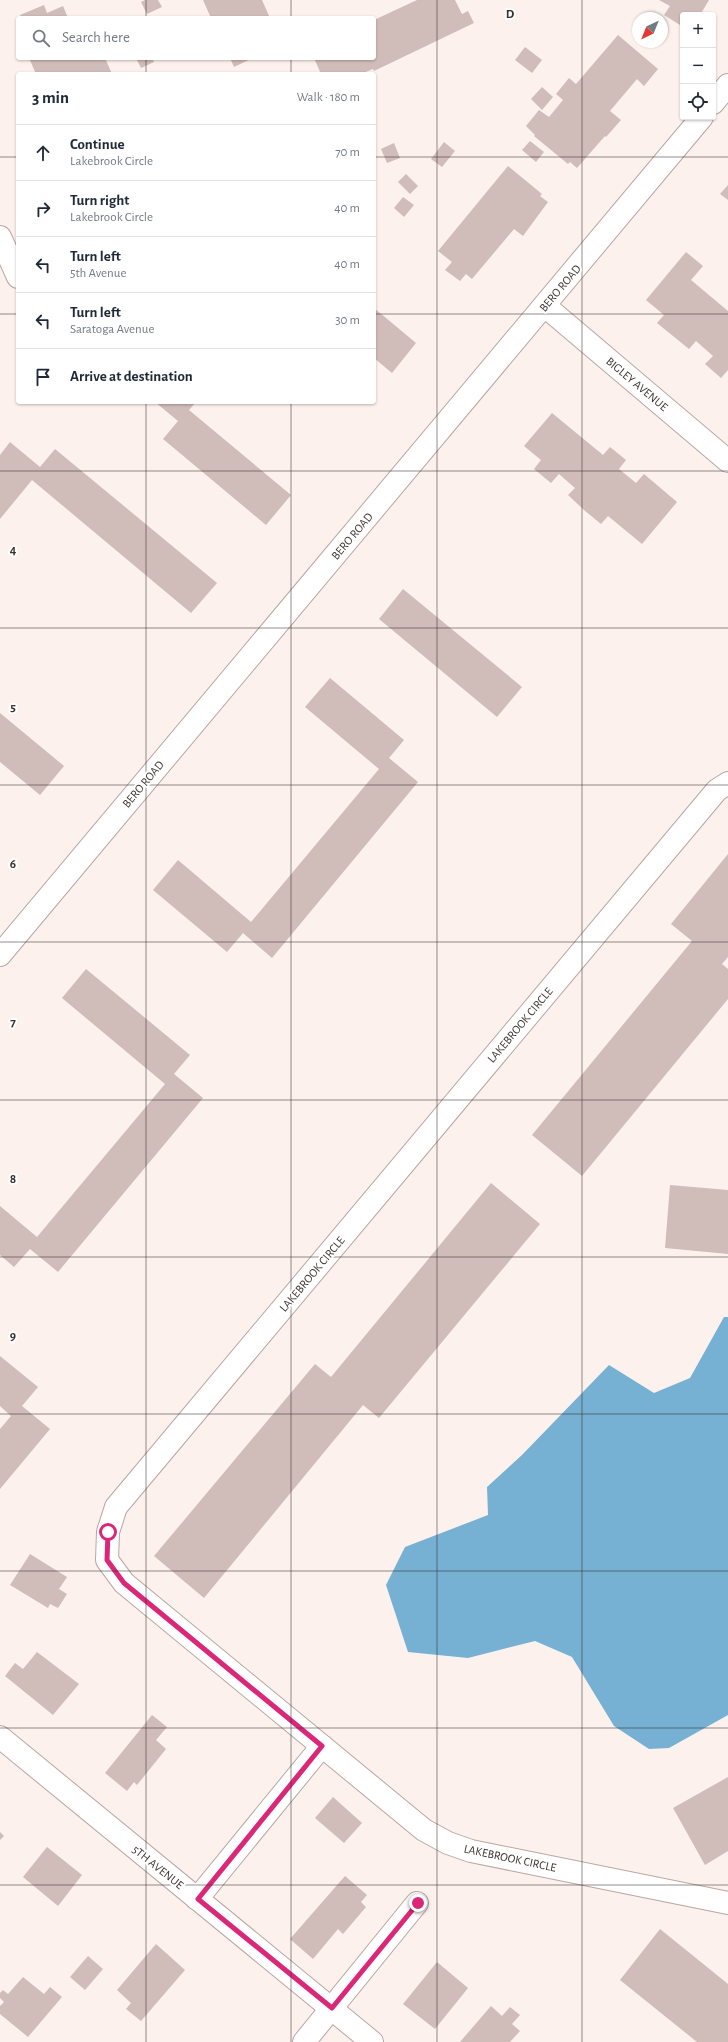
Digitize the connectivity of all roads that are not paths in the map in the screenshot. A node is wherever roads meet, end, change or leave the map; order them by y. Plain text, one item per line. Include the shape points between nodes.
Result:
1 (728, 85) edge
2 (716, 100) edge
3 (700, 120) edge
4 (0, 238) edge
5 (16, 273) edge
6 (545, 306) junction
7 (728, 462) edge
8 (728, 782) edge
9 (0, 955) edge
10 (0, 1737) edge
11 (322, 1746) junction
12 (198, 1899) junction
13 (418, 1903) dead end
14 (728, 1903) edge
15 (332, 2008) junction
16 (304, 2042) edge
17 (372, 2042) edge

1 - 2 street
3 - 6 street, BERO ROAD
4 - 5 street
6 - 7 street, BIGLEY AVENUE
6 - 9 street, BERO ROAD
8 - 11 street, LAKEBROOK CIRCLE via 712,796 116,1507 108,1532 107,1560 124,1583
10 - 12 street, 5TH AVENUE
11 - 12 street
11 - 14 street, LAKEBROOK CIRCLE via 424,1830 448,1843 471,1850
12 - 15 street, 5TH AVENUE
13 - 15 street
15 - 16 street
15 - 17 street, 5TH AVENUE

